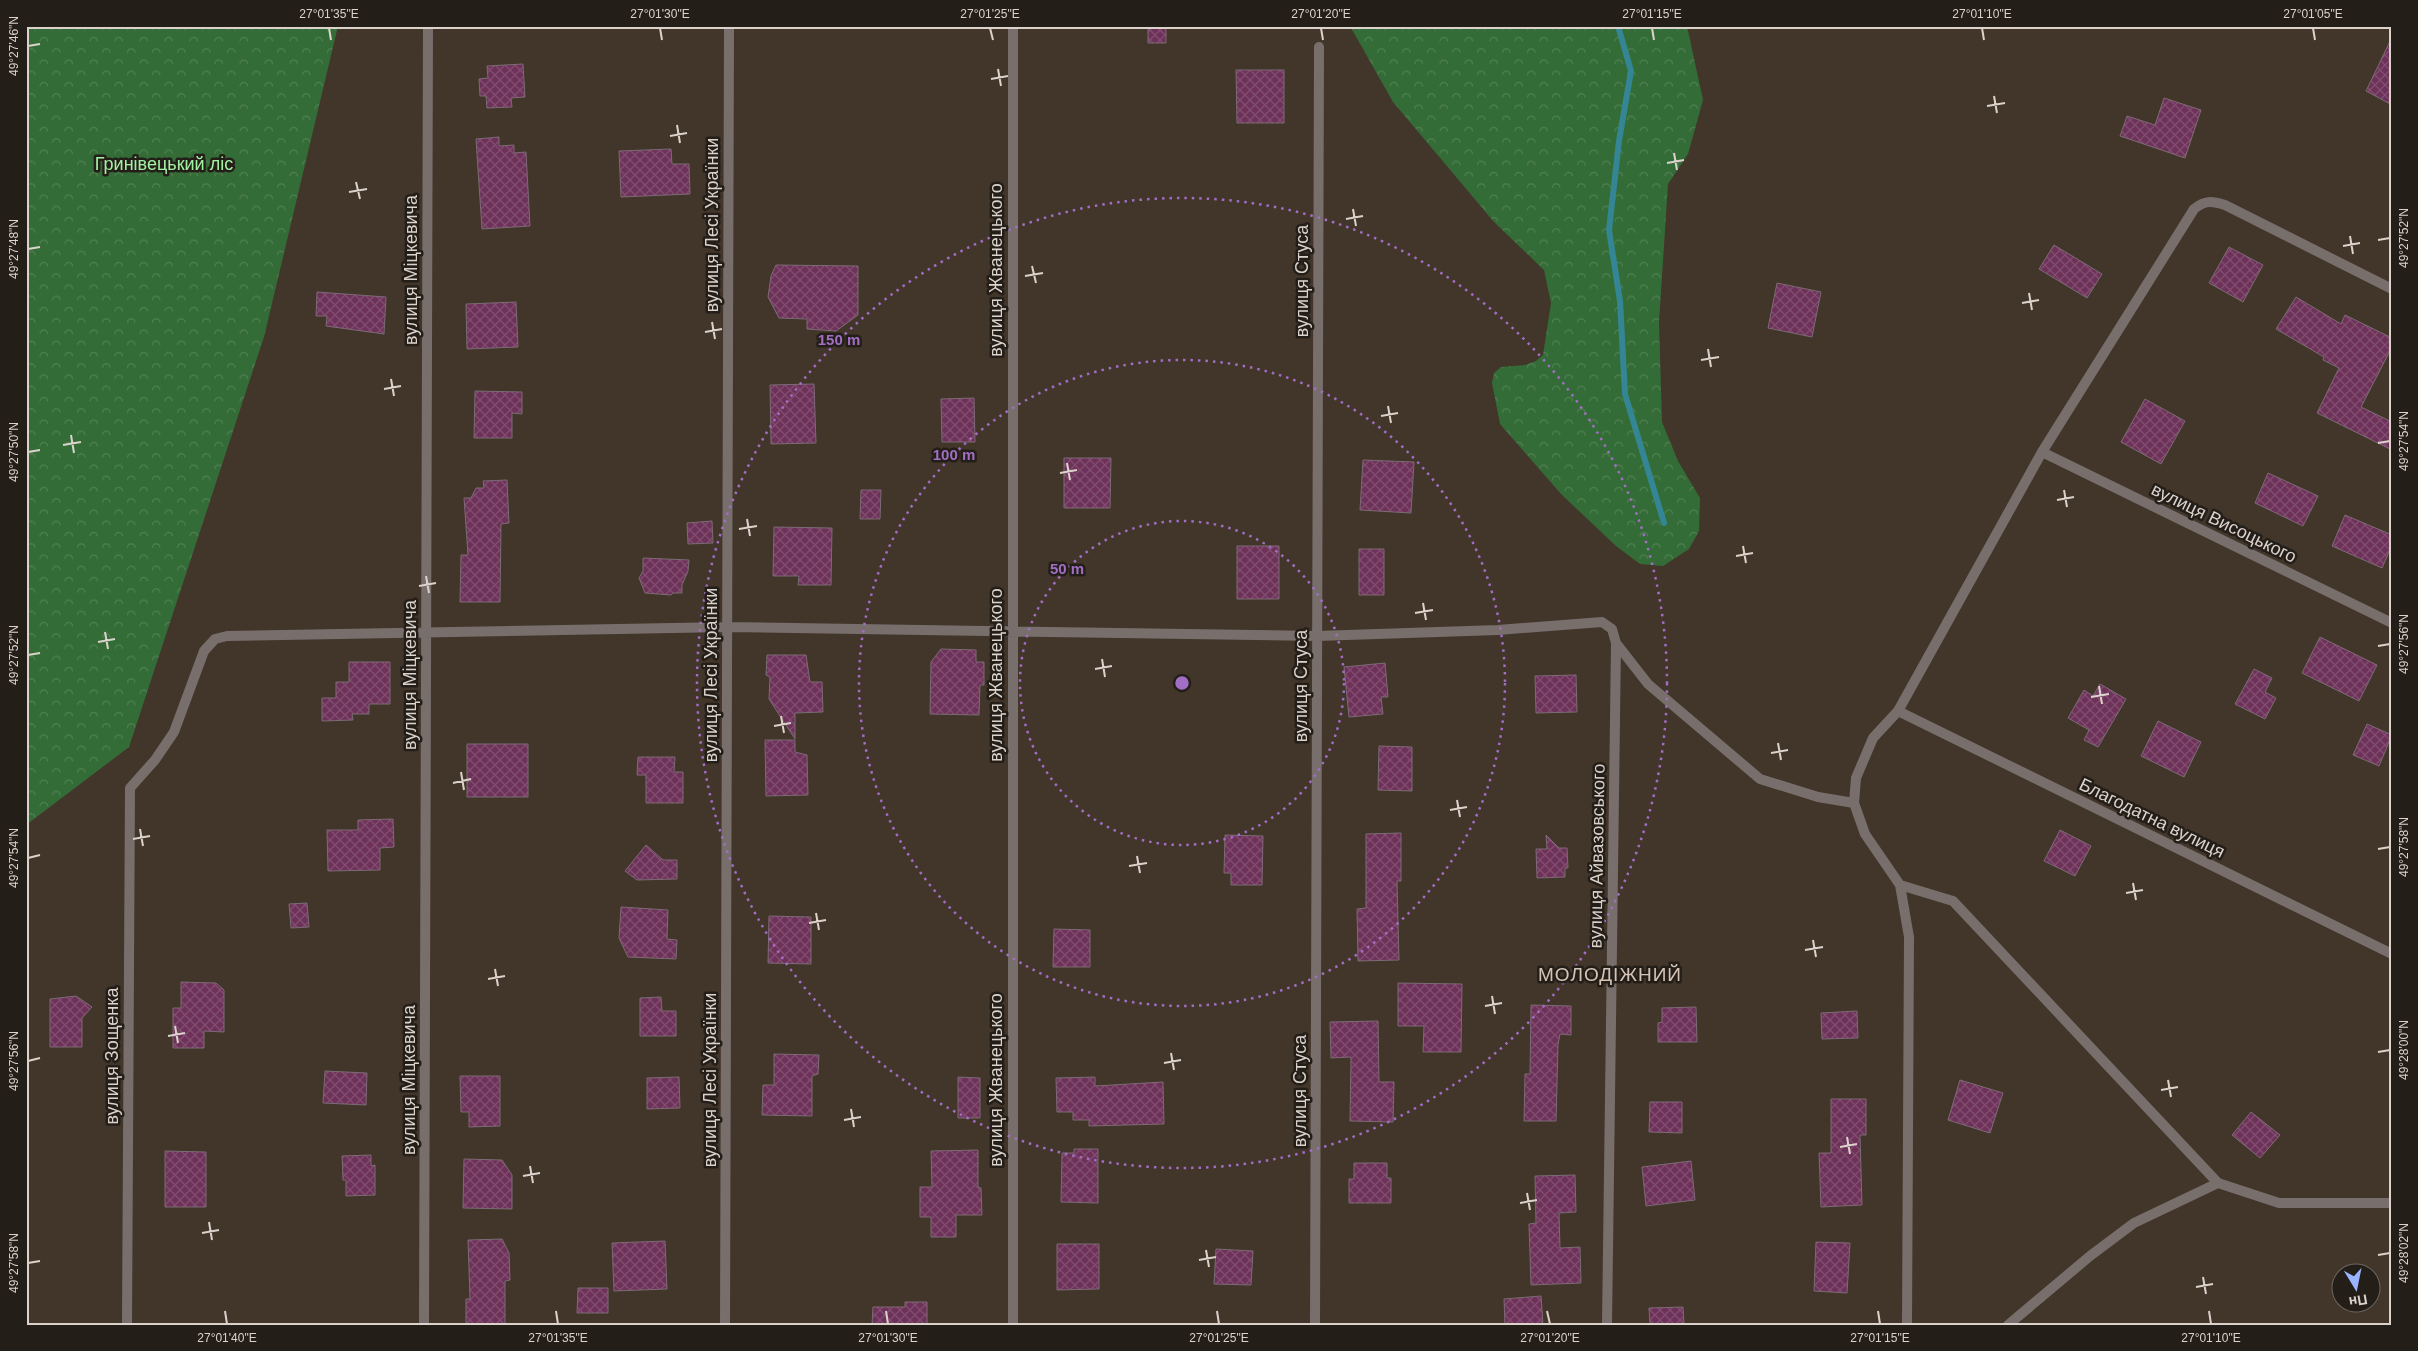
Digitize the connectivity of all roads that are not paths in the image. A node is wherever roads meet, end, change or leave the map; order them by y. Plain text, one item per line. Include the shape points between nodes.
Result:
1 (428, 26) edge
2 (729, 26) edge
3 (1013, 26) edge
4 (1319, 47) dead end
5 (2392, 289) edge
6 (2042, 452) junction
7 (2392, 623) edge
8 (727, 627) junction
9 (426, 631) junction
10 (1012, 632) junction
11 (1317, 636) junction
12 (1616, 643) junction
13 (1898, 711) junction
14 (1854, 802) junction
15 (1900, 884) junction
16 (2392, 954) edge
17 (2218, 1183) junction
18 (2392, 1204) edge
19 (127, 1325) edge
20 (424, 1325) edge
21 (725, 1325) edge
22 (1012, 1325) edge
23 (1315, 1325) edge
24 (1606, 1325) edge
25 (1907, 1325) edge
26 (2008, 1325) edge

1 - 9 street, вулиця Міцкевича
2 - 8 street, вулиця Лесі Українки
3 - 10 street, вулиця Жванецького
4 - 11 street, вулиця Стуса
5 - 6 street via 2225,205 2202,202 2194,209
6 - 7 street, вулиця Висоцького
6 - 13 street
8 - 9 street
8 - 10 street
8 - 21 street, вулиця Лесі Українки
9 - 19 street, вулиця Зощенка via 227,636 215,639 204,651 174,732 130,788
9 - 20 street, вулиця Міцкевича
10 - 11 street
10 - 22 street, вулиця Жванецького
11 - 12 street, вулиця Айвазовського via 1498,630 1602,622 1612,629
11 - 23 street, вулиця Стуса
12 - 14 street via 1648,684 1760,779 1818,797
12 - 24 street, вулиця Айвазовського
13 - 14 street via 1873,738 1856,778
13 - 16 street, Благодатна вулиця
14 - 15 street via 1865,834
15 - 17 street via 1953,901
15 - 25 street via 1909,937
17 - 18 street via 2278,1203
17 - 26 street via 2134,1223

